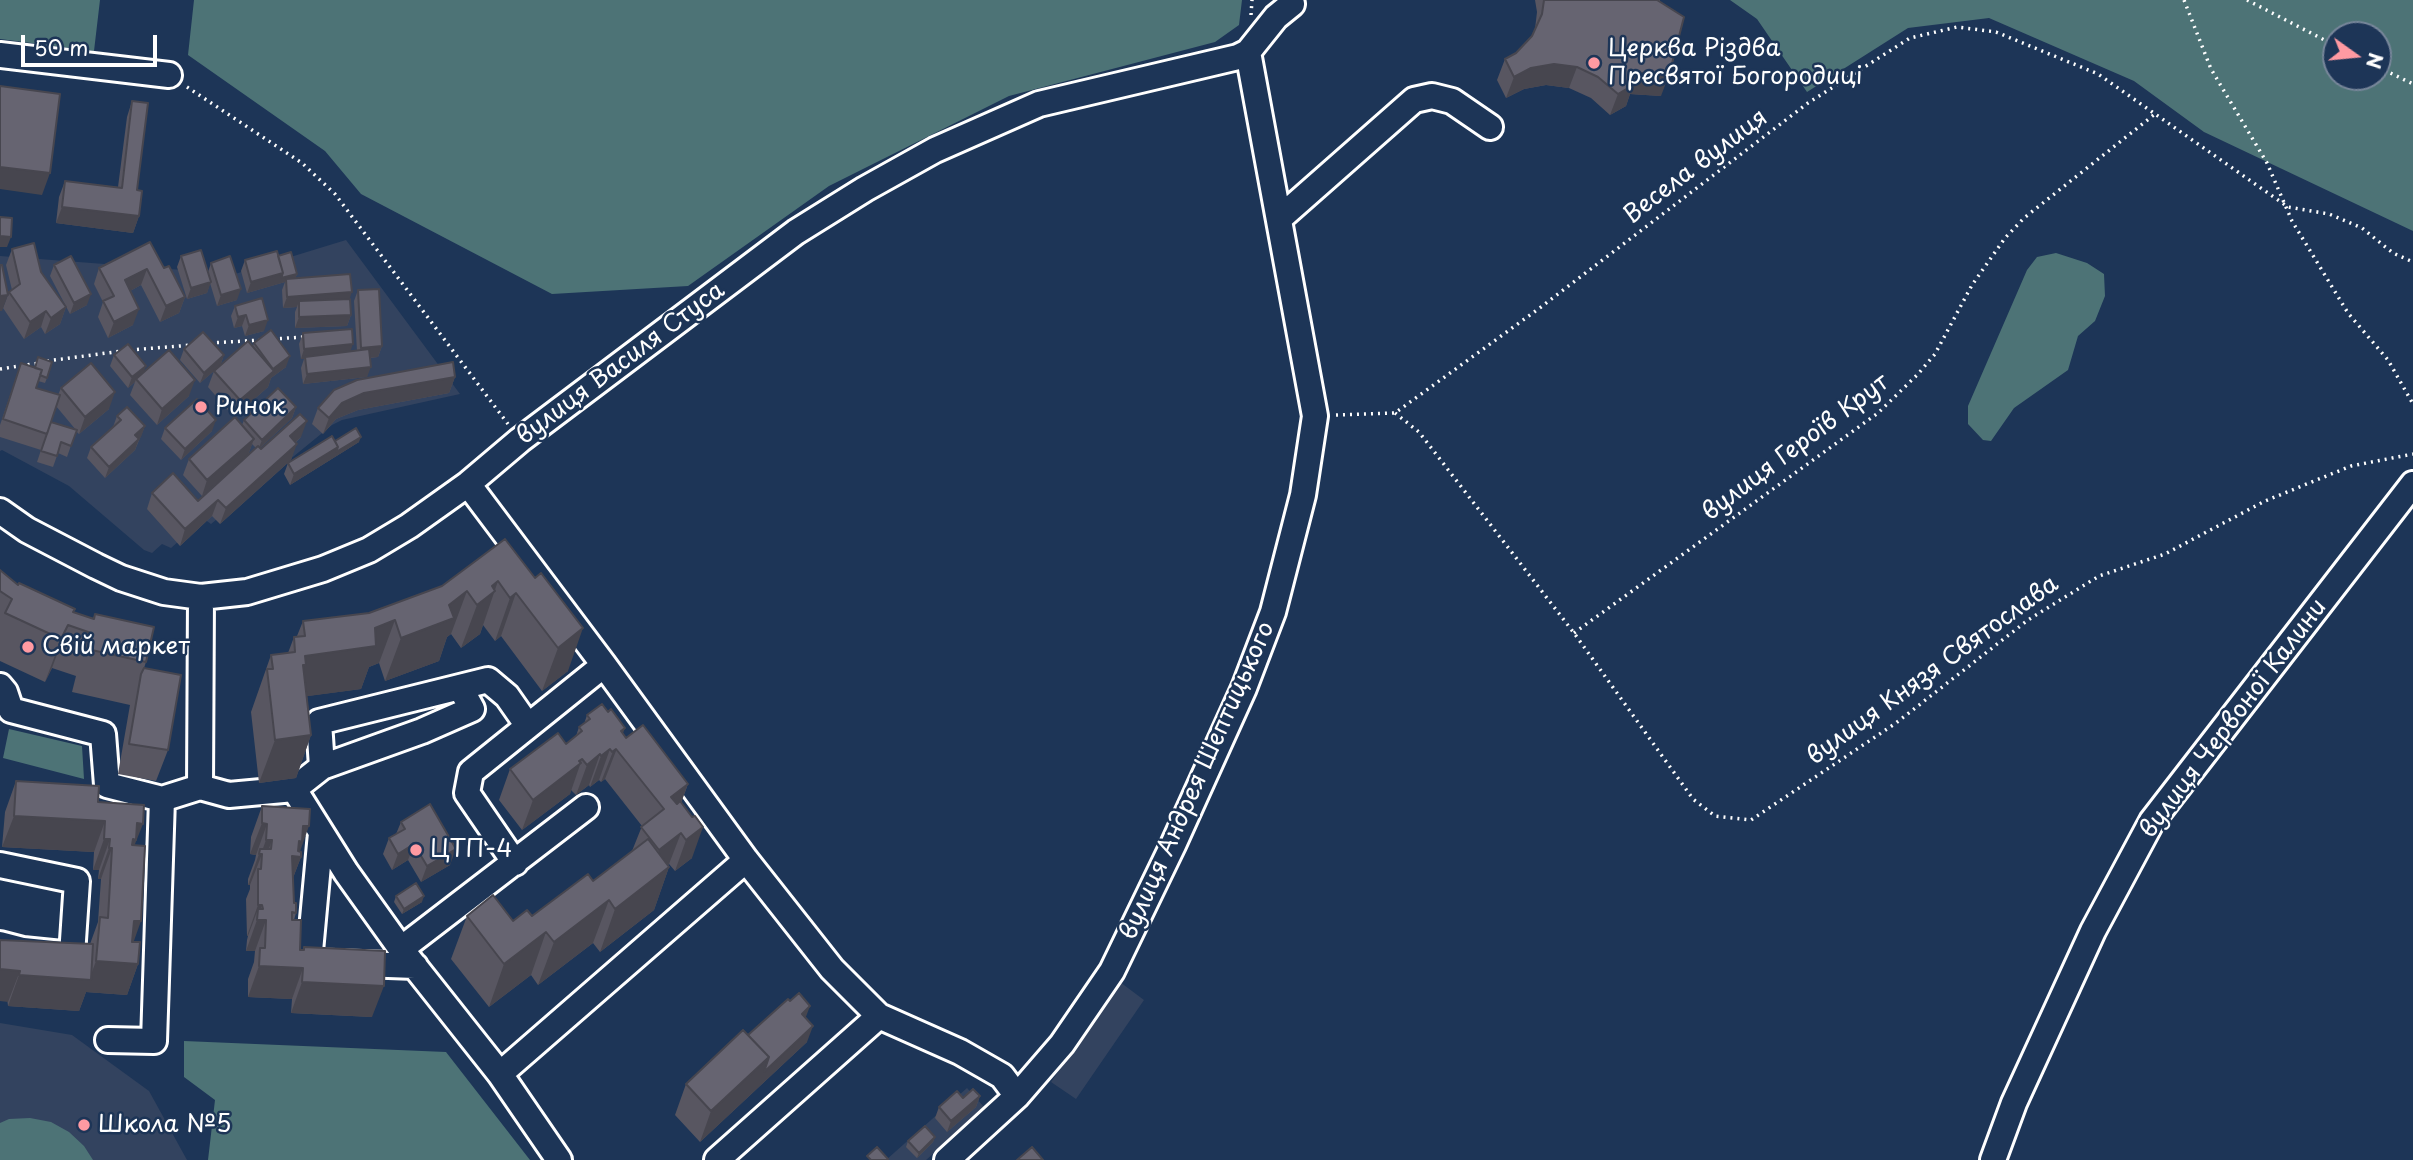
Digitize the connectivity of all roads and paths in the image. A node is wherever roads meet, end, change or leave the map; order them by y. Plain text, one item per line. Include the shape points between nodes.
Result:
1 (2184, 0) edge
2 (2247, 0) edge
3 (1292, 4) dead end
4 (2322, 39) edge
5 (1248, 52) junction
6 (0, 55) edge
7 (2392, 74) edge
8 (169, 75) joint
9 (2413, 85) edge
10 (2155, 114) junction
11 (1490, 127) dead end
12 (2288, 208) junction
13 (1279, 219) junction
14 (2413, 262) edge
15 (315, 336) edge
16 (0, 369) edge
17 (2413, 404) edge
18 (1395, 412) junction
19 (1315, 416) junction
20 (520, 440) junction
21 (2413, 454) edge
22 (468, 484) junction
23 (2413, 484) edge
24 (0, 511) edge
25 (201, 597) junction
26 (1574, 633) junction
27 (604, 665) junction
28 (0, 686) edge
29 (460, 687) junction
30 (5, 708) edge
31 (528, 726) junction
32 (322, 767) junction
33 (200, 787) junction
34 (294, 789) junction
35 (163, 799) junction
36 (586, 807) dead end
37 (321, 833) junction
38 (746, 860) junction
39 (515, 863) junction
40 (0, 865) edge
41 (0, 944) edge
42 (408, 958) junction
43 (879, 1016) junction
44 (108, 1040) dead end
45 (500, 1074) junction
46 (1017, 1097) junction
47 (559, 1160) edge
48 (717, 1160) edge
49 (947, 1160) edge
50 (1993, 1160) edge

1 - 12 path via 2211,69
2 - 4 path
3 - 5 street
5 - 13 street, вулиця Андрея Шептицького
5 - 20 street, вулиця Василя Стуса via 1039,104 935,150 796,232
6 - 8 street
7 - 9 path
8 - 20 path via 302,163 335,194
10 - 12 path, Весела вулиця
10 - 18 path, Весела вулиця via 2098,74 1996,32 1957,27 1910,38 1808,103
10 - 26 path, вулиця Героїв Крут via 2005,238 1972,285 1935,354 1878,414
11 - 13 street via 1452,101 1432,96 1414,100
12 - 14 path via 2329,215 2362,228 2393,253
12 - 17 path via 2348,313 2388,360
13 - 19 street, вулиця Андрея Шептицького
15 - 16 path via 136,349
18 - 19 path
18 - 26 path via 1419,432
19 - 46 street, вулиця Андрея Шептицького via 1304,495 1273,612 1244,688 1112,971 1062,1044
20 - 22 street, вулиця Василя Стуса
21 - 26 path, вулиця Князя Святослава via 2351,466 2265,501 2165,554 2099,576 2028,620 1896,723 1751,820 1715,816 1693,799
22 - 25 street, вулиця Василя Стуса via 410,526 358,555 247,592
22 - 27 street
23 - 50 street, вулиця Червоної Калини via 2152,821 2093,931 2014,1103
24 - 25 street, вулиця Василя Стуса via 27,530 121,578 164,592
25 - 33 street
27 - 31 street
27 - 38 street
28 - 30 street via 5,692
29 - 31 street via 488,680 507,696
29 - 32 street via 472,709
29 - 32 street via 319,722
30 - 35 street via 103,734 107,785
31 - 39 street via 471,772 467,793
32 - 34 street
33 - 34 street via 229,795
33 - 35 street
34 - 37 street
35 - 44 street via 154,1041
36 - 39 street
37 - 42 street
37 - 42 street via 309,962
38 - 43 street via 832,969
38 - 45 street
39 - 42 street
40 - 41 street via 77,881 72,955
42 - 45 street
43 - 46 street via 1002,1076
43 - 48 street
45 - 47 street
46 - 49 street, вулиця Андрея Шептицького

